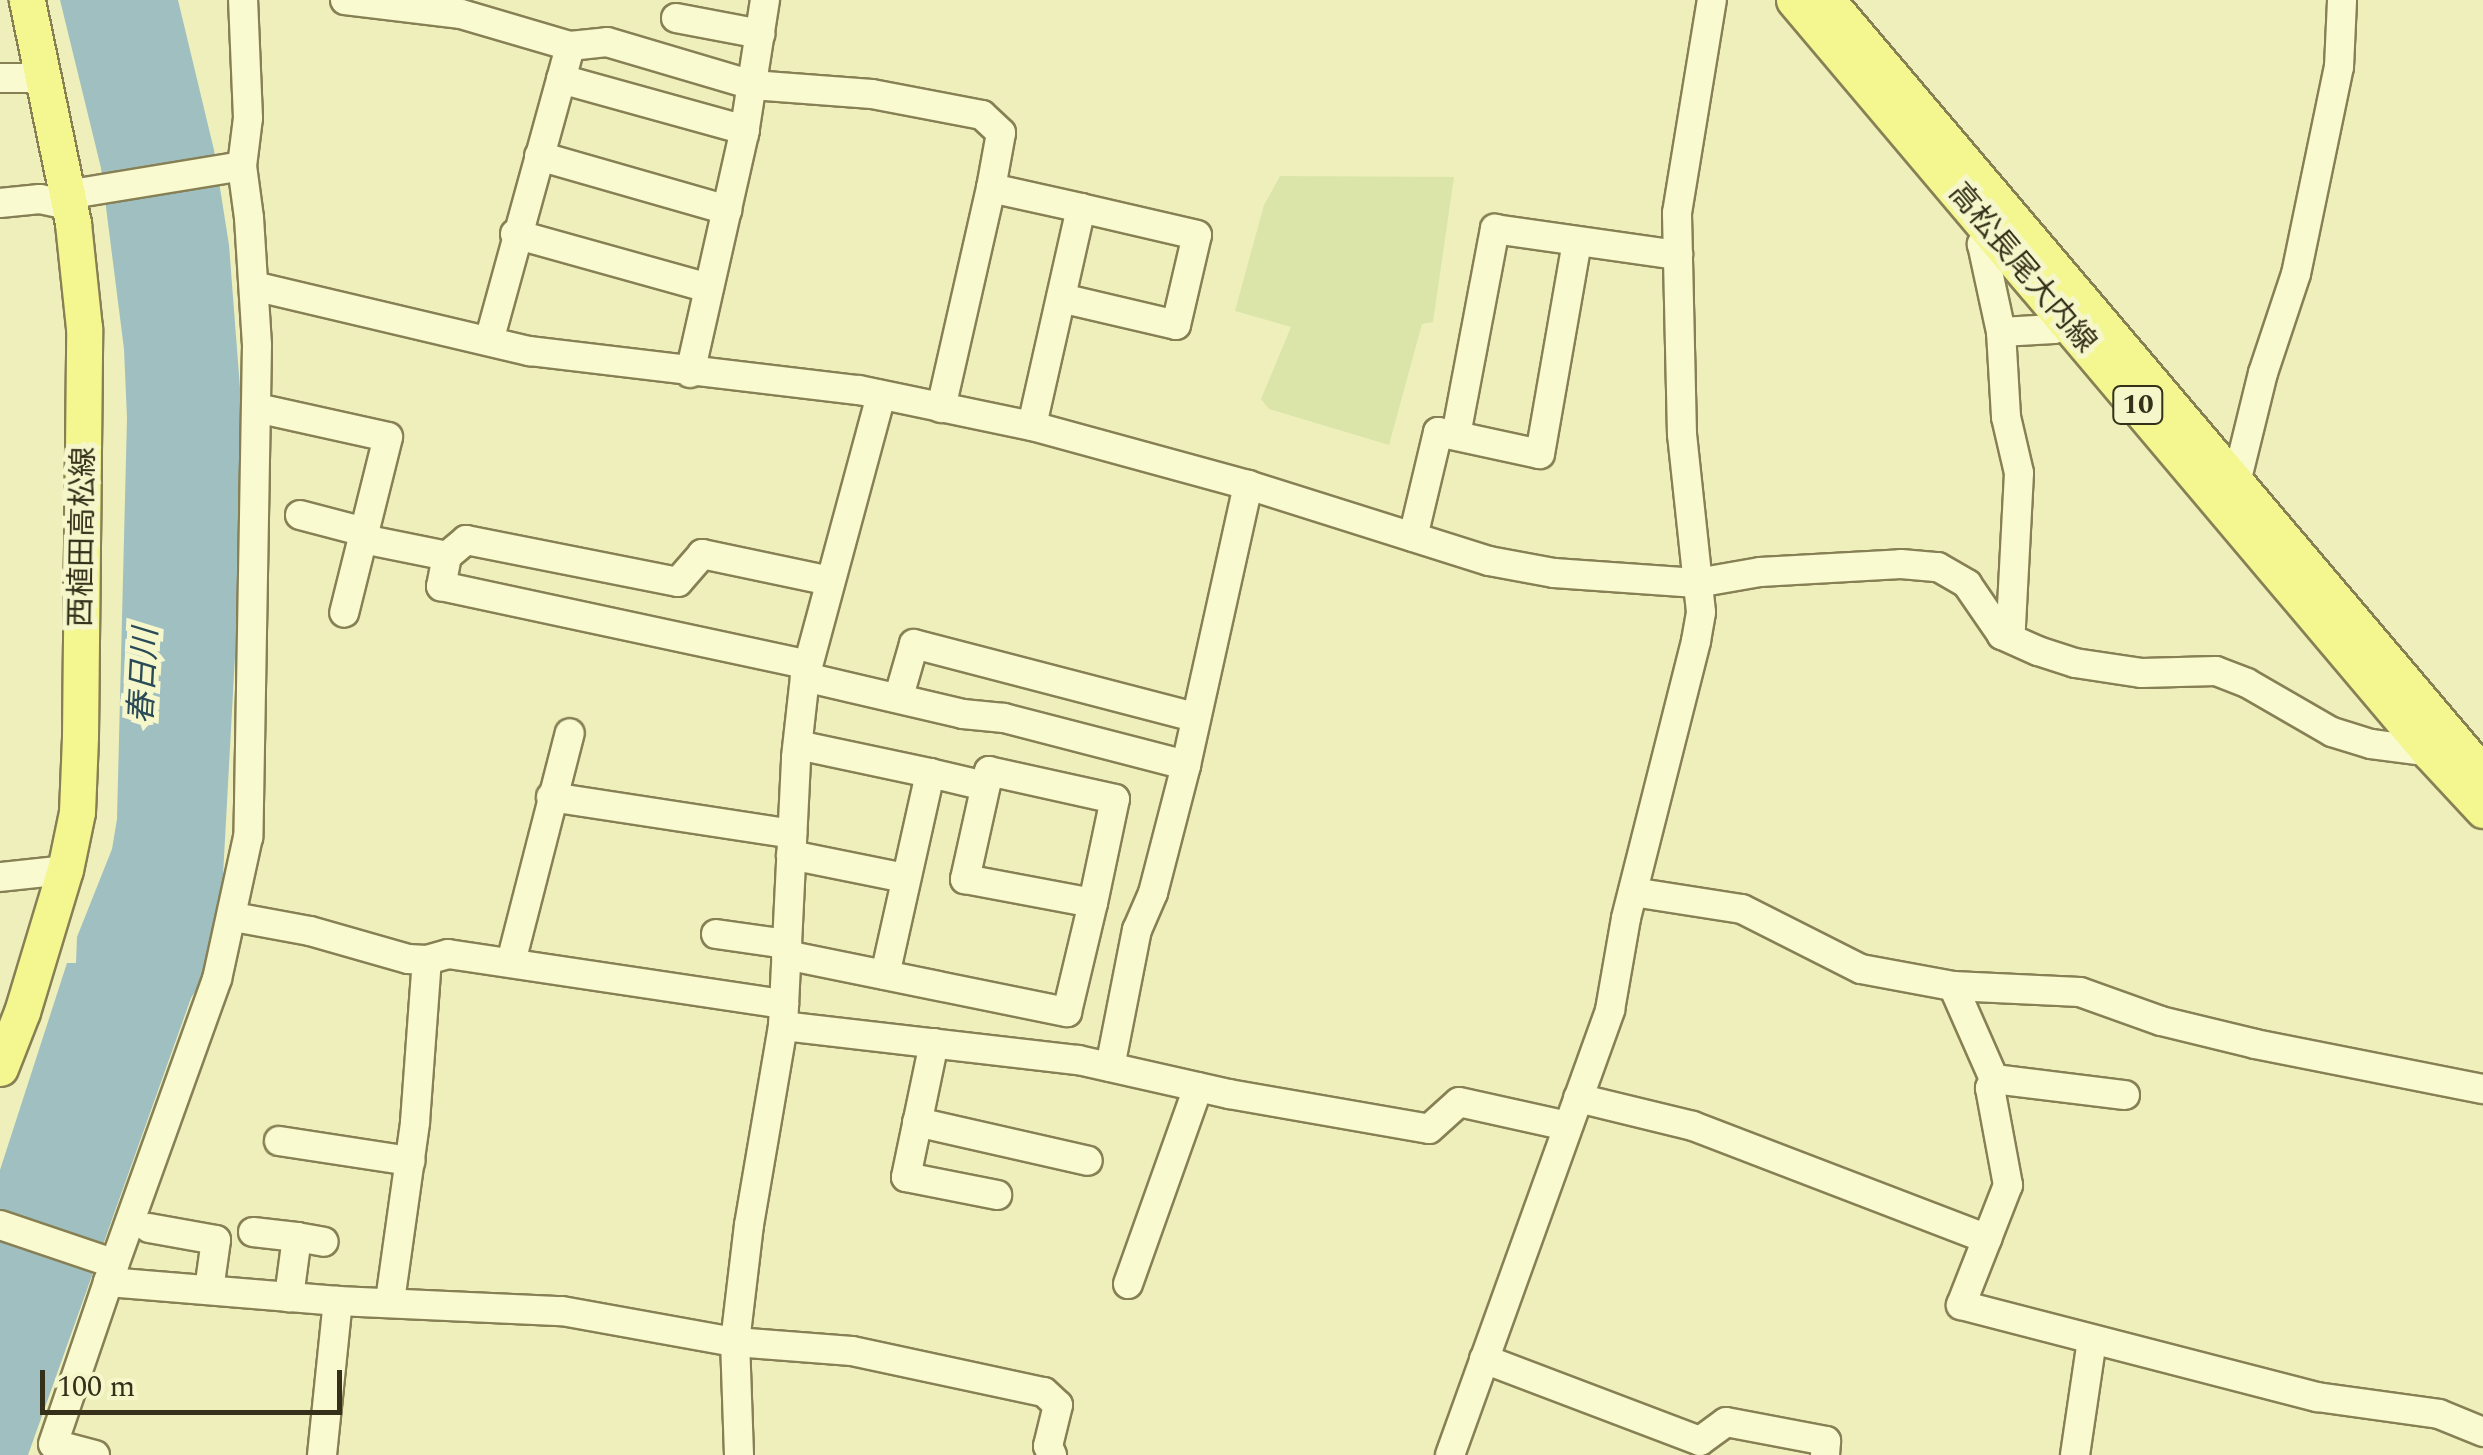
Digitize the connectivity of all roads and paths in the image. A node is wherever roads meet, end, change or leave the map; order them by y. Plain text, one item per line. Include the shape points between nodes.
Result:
1 (27, 0) edge
2 (345, 0) edge
3 (765, 0) edge
4 (1712, 0) edge
5 (1794, 0) edge
6 (1827, 0) edge
7 (2342, 0) edge
8 (236, 5) edge
9 (676, 18) dead end
10 (760, 34) junction
11 (570, 46) junction
12 (0, 78) edge
13 (43, 78) junction
14 (561, 78) junction
15 (752, 84) junction
16 (744, 130) junction
17 (540, 156) junction
18 (235, 167) junction
19 (991, 188) junction
20 (83, 197) junction
21 (0, 203) edge
22 (1081, 208) junction
23 (726, 210) junction
24 (515, 234) junction
25 (1993, 234) junction
26 (1577, 242) junction
27 (1678, 255) junction
28 (254, 286) junction
29 (709, 288) junction
30 (1061, 298) junction
31 (2068, 323) junction
32 (2001, 332) junction
33 (489, 341) junction
34 (690, 372) junction
35 (881, 394) junction
36 (257, 408) junction
37 (941, 408) junction
38 (1032, 426) junction
39 (1456, 435) junction
40 (1248, 485) junction
41 (2233, 496) junction
42 (300, 515) dead end
43 (364, 535) junction
44 (1414, 537) junction
45 (447, 556) junction
46 (830, 580) junction
47 (1696, 583) junction
48 (344, 613) dead end
49 (2002, 635) junction
50 (806, 671) junction
51 (898, 696) junction
52 (1194, 717) junction
53 (570, 733) dead end
54 (798, 745) junction
55 (2430, 753) junction
56 (2477, 760) edge
57 (1186, 766) junction
58 (930, 773) junction
59 (985, 786) junction
60 (551, 797) junction
61 (2483, 810) edge
62 (792, 844) junction
63 (65, 870) junction
64 (0, 877) edge
65 (905, 878) junction
66 (1633, 892) junction
67 (1092, 903) junction
68 (234, 917) junction
69 (716, 934) dead end
70 (786, 950) junction
71 (427, 960) junction
72 (510, 962) junction
73 (885, 976) junction
74 (1953, 986) junction
75 (783, 1014) junction
76 (934, 1043) junction
77 (1110, 1067) junction
78 (0, 1068) edge
79 (1994, 1080) junction
80 (1198, 1087) junction
81 (2483, 1090) edge
82 (2124, 1095) dead end
83 (1578, 1098) junction
84 (917, 1122) junction
85 (1567, 1126) junction
86 (278, 1140) dead end
87 (410, 1161) junction
88 (1088, 1161) dead end
89 (997, 1195) dead end
90 (0, 1225) edge
91 (149, 1228) dead end
92 (253, 1232) dead end
93 (1987, 1239) junction
94 (111, 1273) junction
95 (1128, 1284) dead end
96 (208, 1290) junction
97 (289, 1297) junction
98 (338, 1301) junction
99 (390, 1301) junction
100 (2092, 1340) junction
101 (736, 1342) junction
102 (1484, 1359) junction
103 (2483, 1432) edge
104 (95, 1455) edge
105 (322, 1455) edge
106 (739, 1455) edge
107 (1052, 1455) edge
108 (1450, 1455) edge
109 (1825, 1455) edge
110 (2075, 1455) edge

1 - 13 main road, 西植田高松線
2 - 11 street via 461,14
3 - 10 street
4 - 27 street via 1678,213
5 - 25 main road, 高松長尾大内線 / 10
6 - 41 main road, 高松長尾大内線 / 10
7 - 41 street via 2339,67 2296,274 2262,373
8 - 18 street via 248,118
9 - 10 street
10 - 15 street
11 - 14 street
11 - 15 street via 606,42
12 - 13 street
13 - 20 main road, 西植田高松線
14 - 16 street
14 - 17 street
15 - 16 street
15 - 19 street via 872,94 982,115 1001,133
16 - 23 street
17 - 23 street
17 - 24 street
18 - 20 street
18 - 28 street
19 - 22 street
19 - 37 street
20 - 21 street
20 - 63 main road, 西植田高松線 via 85,505 77,812
22 - 30 street
22 - 30 street via 1197,236 1176,325
23 - 29 street
24 - 29 street
24 - 33 street
25 - 31 main road, 高松長尾大内線 / 10
25 - 32 street via 1982,244
26 - 27 street
26 - 39 street via 1495,229
26 - 39 street via 1540,454
27 - 47 street via 1682,435
28 - 33 street
28 - 36 street
29 - 34 street
30 - 38 street
31 - 32 street
31 - 41 main road, 高松長尾大内線 / 10
32 - 49 street via 2006,417 2020,473 2011,626
33 - 34 street
34 - 35 street
35 - 37 street
35 - 46 street
36 - 43 street via 388,437
36 - 68 street via 251,784
37 - 38 street
38 - 40 street
39 - 44 street via 1438,432
40 - 44 street
40 - 52 street
41 - 55 main road, 高松長尾大内線 / 10
41 - 56 main road, 高松長尾大内線 / 10
42 - 43 street
43 - 45 street
43 - 48 street
44 - 47 street via 1554,574
45 - 46 street via 466,540 678,582 702,554
45 - 50 street via 441,586
46 - 50 street
47 - 49 street via 1760,572 1938,567 1967,584
47 - 66 street via 1696,641
49 - 55 street via 2075,663 2142,674 2216,672 2332,732
50 - 51 street
50 - 54 street
51 - 52 street via 914,644
51 - 57 street
52 - 57 street
53 - 60 street
54 - 58 street
54 - 62 street
55 - 56 street
55 - 61 main road, 高松長尾大内線 / 10
57 - 77 street via 1137,930
58 - 59 street
58 - 65 street
59 - 67 street via 966,879
59 - 67 street via 988,772 1114,799
60 - 62 street
60 - 72 street
62 - 65 street
62 - 70 street
63 - 64 street
63 - 78 main road, 西植田高松線
65 - 73 street
66 - 74 street via 1742,909 1862,969
66 - 83 street via 1610,1010
67 - 73 street via 1067,1012
68 - 71 street
68 - 94 street
69 - 70 street
70 - 73 street
70 - 75 street
71 - 72 street via 448,954
71 - 87 street
72 - 75 street
74 - 79 street
74 - 81 street via 2080,992 2255,1044
75 - 76 street
75 - 101 street
76 - 77 street
76 - 84 street
77 - 80 street
79 - 82 street
79 - 93 street via 1990,1088 2008,1185
80 - 85 street via 1429,1129 1459,1102
80 - 95 street
83 - 85 street
83 - 93 street via 1693,1126
84 - 88 street
84 - 89 street via 906,1177
85 - 102 street
86 - 87 street
87 - 99 street
90 - 94 street
91 - 96 street via 216,1240
92 - 97 street via 310,1239
93 - 100 street via 1961,1305
94 - 96 street
94 - 104 street via 54,1444
96 - 97 street
97 - 98 street
98 - 99 street
98 - 105 street
99 - 101 street via 562,1311
100 - 103 street via 2317,1398 2439,1414
100 - 110 street
101 - 106 street
101 - 107 street via 852,1351 1044,1392 1058,1405 1048,1446
102 - 108 street
102 - 109 street via 1700,1440 1726,1422 1826,1441

